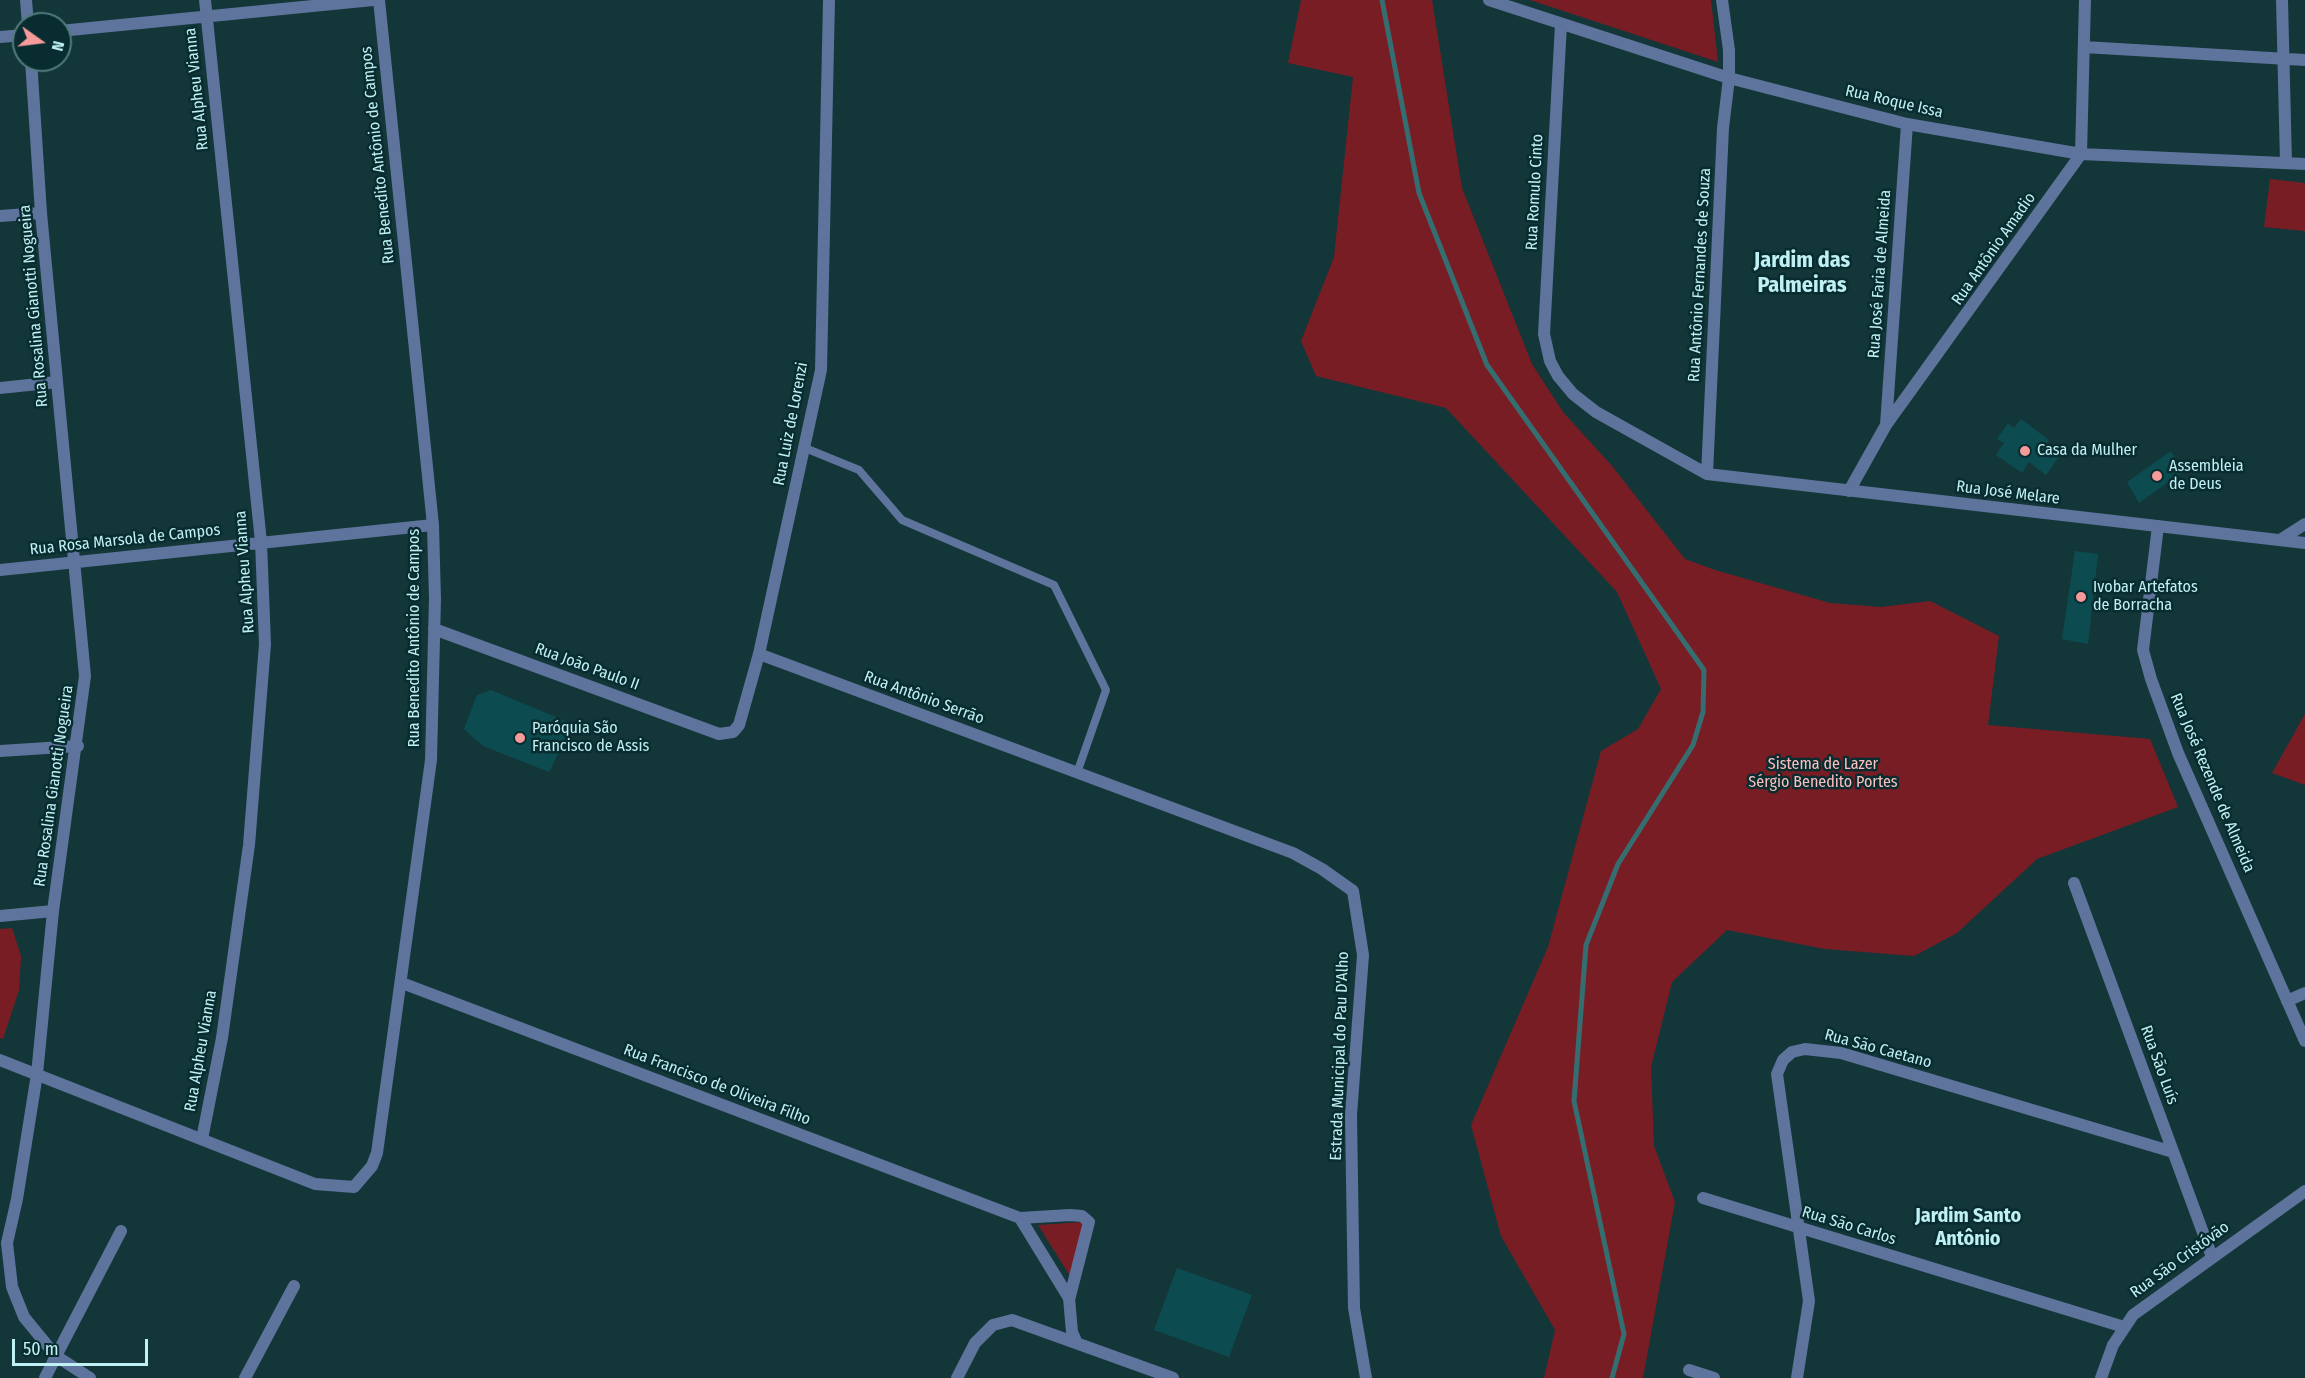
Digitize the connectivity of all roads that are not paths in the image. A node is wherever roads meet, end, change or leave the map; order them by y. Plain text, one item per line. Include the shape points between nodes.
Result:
1 (205, 0) edge
2 (373, 0) edge
3 (379, 0) edge
4 (829, 0) edge
5 (1489, 0) edge
6 (1722, 0) edge
7 (2085, 0) edge
8 (2282, 0) edge
9 (206, 17) junction
10 (1561, 24) junction
11 (72, 31) edge
12 (2084, 47) junction
13 (2284, 58) junction
14 (2305, 60) edge
15 (32, 72) edge
16 (1729, 78) junction
17 (1907, 124) junction
18 (2081, 154) junction
19 (2286, 162) junction
20 (2305, 164) edge
21 (41, 213) junction
22 (0, 216) edge
23 (57, 382) junction
24 (0, 388) edge
25 (1886, 425) junction
26 (805, 448) junction
27 (1707, 474) junction
28 (1849, 491) junction
29 (2305, 524) edge
30 (432, 525) junction
31 (2158, 526) junction
32 (2280, 540) junction
33 (261, 542) junction
34 (2305, 543) edge
35 (76, 564) junction
36 (0, 570) edge
37 (434, 629) junction
38 (759, 654) junction
39 (728, 733) joint
40 (78, 746) junction
41 (0, 751) edge
42 (1077, 773) junction
43 (2074, 883) dead end
44 (53, 911) junction
45 (0, 916) edge
46 (402, 983) junction
47 (2305, 993) edge
48 (2287, 1001) junction
49 (2305, 1041) edge
50 (0, 1060) edge
51 (37, 1074) junction
52 (202, 1140) junction
53 (2173, 1152) junction
54 (2305, 1191) edge
55 (1703, 1198) dead end
56 (1020, 1218) junction
57 (1799, 1228) junction
58 (121, 1231) dead end
59 (3, 1243) edge
60 (2212, 1257) junction
61 (294, 1286) dead end
62 (1069, 1300) junction
63 (2124, 1327) junction
64 (1076, 1341) junction
65 (56, 1356) junction
66 (1689, 1370) dead end
67 (45, 1378) edge
68 (90, 1378) edge
69 (245, 1378) edge
70 (957, 1378) edge
71 (1173, 1378) edge
72 (1366, 1378) edge
73 (1714, 1378) edge
74 (1797, 1378) edge
75 (2101, 1378) edge

1 - 9 street, Rua Alpheu Vianna
2 - 9 street
3 - 30 street, Rua Benedito Antônio de Campos
4 - 26 street, Rua Luiz de Lorenzi via 821,370
5 - 10 street, Rua Roque Issa
6 - 16 street, Rua Antônio Fernandes de Souza
7 - 12 street
8 - 13 street
9 - 11 street
9 - 33 street, Rua Alpheu Vianna
10 - 16 street, Rua Roque Issa
10 - 27 street, Rua Romulo Cinto via 1544,334 1551,361 1581,402
12 - 13 street
12 - 18 street
13 - 14 street
13 - 19 street
15 - 21 street, Rua Rosalina Gianotti Nogueira
16 - 17 street, Rua Roque Issa
16 - 27 street, Rua Antônio Fernandes de Souza via 1723,128
17 - 18 street, Rua Roque Issa
17 - 25 street, Rua José Faria de Almeida
18 - 19 street, Rua Roque Issa
18 - 25 street, Rua Antônio Amadio
19 - 20 street, Rua Roque Issa
21 - 22 street
21 - 23 street, Rua Rosalina Gianotti Nogueira
23 - 24 street
23 - 35 street, Rua Rosalina Gianotti Nogueira
25 - 28 street, Rua Antônio Amadio
26 - 38 street, Rua Luiz de Lorenzi
26 - 42 lane via 859,470 902,520 1054,585 1106,690
27 - 28 street, Rua José Melare
28 - 31 street, Rua José Melare
29 - 32 street
30 - 33 street, Rua Rosa Marsola de Campos
30 - 37 street, Rua Benedito Antônio de Campos
31 - 32 street, Rua José Melare
31 - 48 street, Rua José Rezende de Almeida via 2143,650 2178,753
32 - 34 street, Rua José Melare
33 - 35 street, Rua Rosa Marsola de Campos
33 - 52 street, Rua Alpheu Vianna via 266,644 249,845 222,1038
35 - 36 street, Rua Rosa Marsola de Campos
35 - 40 street, Rua Rosalina Gianotti Nogueira via 86,676
37 - 39 street, Rua João Paulo II via 719,734
37 - 46 street, Rua Benedito Antônio de Campos via 431,760
38 - 39 street, Rua Luiz de Lorenzi via 744,713 739,725
38 - 42 street, Rua Antônio Serrão
40 - 41 street
40 - 44 street, Rua Rosalina Gianotti Nogueira
42 - 72 street, Estrada Municipal do Pau D'Alho via 1293,854 1353,891 1363,955 1351,1115 1354,1308
43 - 53 street, Rua São Luís
44 - 45 street
44 - 51 street, Rua Rosalina Gianotti Nogueira
46 - 52 street, Rua Benedito Antônio de Campos via 385,1116 372,1166 354,1187 315,1184
46 - 56 street, Rua Francisco de Oliveira Filho
47 - 48 street
48 - 49 street, Rua José Rezende de Almeida
50 - 51 street
51 - 52 street
51 - 59 street, Rua Rosalina Gianotti Nogueira via 17,1199
53 - 57 street, Rua São Caetano via 1841,1053 1797,1050 1782,1060 1778,1074
53 - 60 street, Rua São Luís
54 - 60 street, Rua São Cristóvão
55 - 57 street, Rua São Carlos
56 - 62 street, Rua Francisco de Oliveira Filho
56 - 62 street, Rua Francisco de Oliveira Filho via 1070,1215 1082,1216 1089,1222
57 - 63 street, Rua São Carlos
57 - 74 street, Rua São Caetano via 1809,1301
58 - 65 street
59 - 65 street, Rua Rosalina Gianotti Nogueira via 12,1287 24,1317
60 - 63 street, Rua São Cristóvão via 2133,1315
61 - 69 street
62 - 64 street, Rua Francisco de Oliveira Filho
63 - 75 street, Rua São Cristóvão via 2108,1355
64 - 70 street via 1006,1320 993,1325 975,1343
64 - 71 street
65 - 67 street
65 - 68 street, Rua Rosalina Gianotti Nogueira
66 - 73 street

